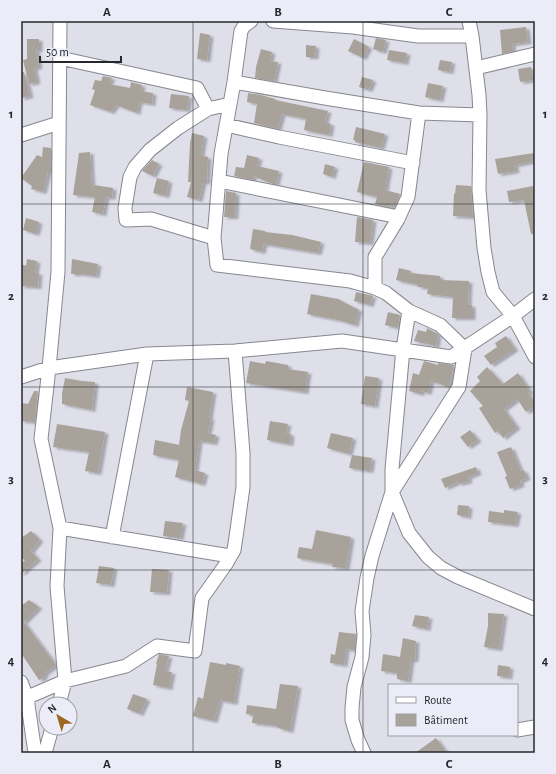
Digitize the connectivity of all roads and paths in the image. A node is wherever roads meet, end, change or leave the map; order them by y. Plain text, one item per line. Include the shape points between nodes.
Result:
1 (60, 21) edge
2 (250, 21) edge
3 (273, 21) edge
4 (469, 21) edge
5 (353, 24) edge
6 (472, 36) junction
7 (535, 54) edge
8 (60, 58) junction
9 (476, 68) junction
10 (234, 82) junction
11 (230, 104) junction
12 (208, 109) junction
13 (419, 114) junction
14 (480, 115) junction
15 (59, 123) junction
16 (226, 125) junction
17 (21, 135) edge
18 (412, 163) junction
19 (218, 181) junction
20 (399, 217) junction
21 (214, 238) junction
22 (375, 288) junction
23 (535, 299) edge
24 (409, 311) junction
25 (513, 316) junction
26 (403, 349) junction
27 (465, 349) junction
28 (235, 351) junction
29 (147, 354) junction
30 (535, 357) edge
31 (49, 368) junction
32 (21, 377) edge
33 (392, 492) junction
34 (60, 528) junction
35 (112, 537) junction
36 (230, 556) junction
37 (535, 608) edge
38 (65, 680) junction
39 (21, 682) edge
40 (61, 696) edge
41 (24, 699) edge
42 (535, 728) edge
43 (518, 730) edge
44 (50, 736) edge
45 (35, 753) edge
46 (45, 753) edge
47 (364, 753) edge

1 - 8 street
2 - 10 street via 242,31
3 - 5 street
4 - 6 street
5 - 6 street via 418,36
6 - 9 street
7 - 9 street
8 - 12 street via 197,88
8 - 15 street
9 - 14 street
10 - 11 street
10 - 13 street
11 - 12 street
11 - 16 street
12 - 21 street via 150,150 135,167 124,208 126,220 151,219
13 - 14 street
13 - 18 street
14 - 25 street via 479,190 484,248 493,292
15 - 17 street
15 - 31 street via 58,272
16 - 18 street
16 - 19 street
18 - 20 street via 408,197
19 - 20 street
19 - 21 street
20 - 22 street via 375,257
21 - 22 street via 217,265 350,281
22 - 24 street via 386,293
23 - 25 street
24 - 26 street
24 - 27 street via 440,325
25 - 27 street
25 - 30 street
26 - 27 street via 451,357
26 - 28 street via 342,340
26 - 33 street
27 - 33 street via 459,387
28 - 29 street
28 - 36 street via 243,487 234,550
29 - 31 street
29 - 35 street
31 - 32 street
31 - 34 street via 40,439
33 - 37 street via 409,533 428,557 441,568
33 - 47 street via 372,556 362,611 363,650 354,687 352,720
34 - 35 street
34 - 38 street via 57,586
35 - 36 street
36 - 38 street via 202,598 195,651 158,646 126,666
38 - 40 street
38 - 41 street
39 - 41 street
41 - 45 street
42 - 43 street
44 - 46 street

